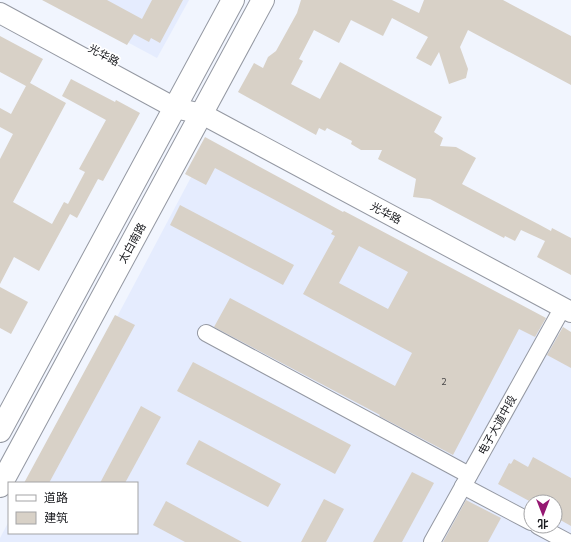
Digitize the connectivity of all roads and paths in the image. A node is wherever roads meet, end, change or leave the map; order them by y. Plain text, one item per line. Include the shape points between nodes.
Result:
1 (3, 0) edge
2 (233, 0) edge
3 (263, 0) edge
4 (0, 13) edge
5 (178, 102) junction
6 (202, 114) junction
7 (567, 310) edge
8 (206, 333) dead end
9 (0, 431) edge
10 (466, 481) junction
11 (0, 486) edge
12 (523, 517) edge
13 (553, 534) edge
14 (432, 542) edge
15 (568, 542) edge

1 - 5 street, 光华路
2 - 5 main road
3 - 6 main road, 太白南路
4 - 5 street, 光华路
5 - 6 street, 光华路
5 - 9 main road
6 - 7 street, 光华路
6 - 11 main road, 太白南路
7 - 10 street, 电子大道中段
8 - 10 street
10 - 12 street
10 - 14 street, 电子大道中段
13 - 15 street

